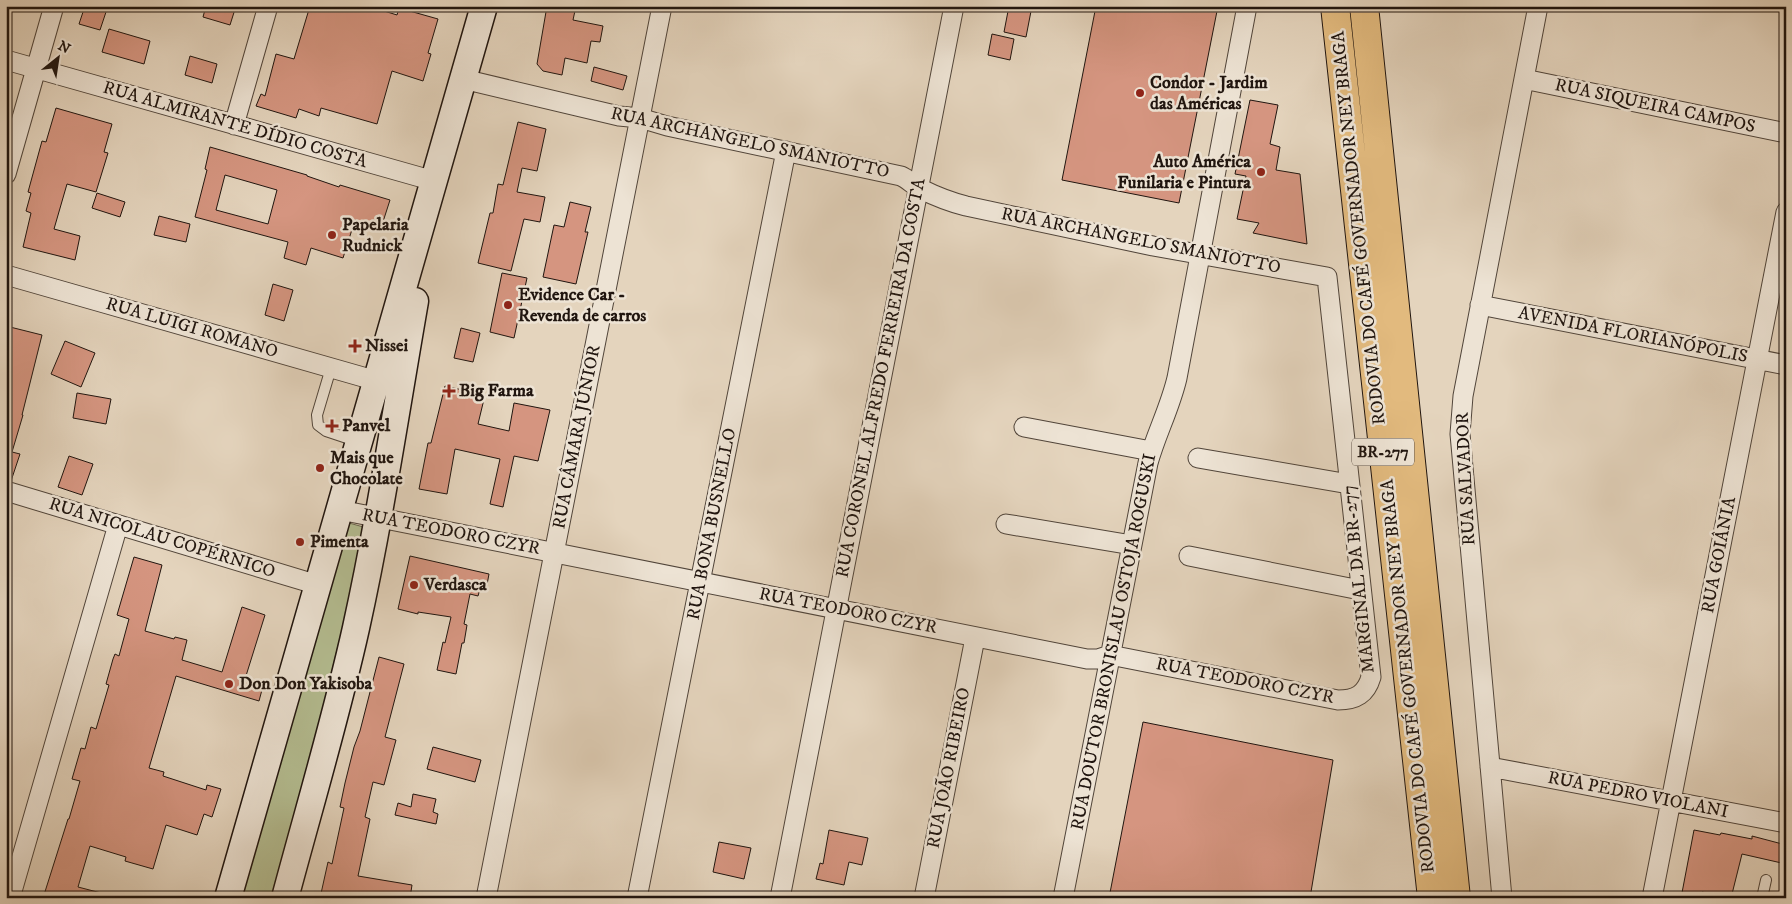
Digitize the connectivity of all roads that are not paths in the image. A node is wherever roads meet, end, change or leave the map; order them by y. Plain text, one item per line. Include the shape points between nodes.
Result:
1 (54, 6) edge
2 (268, 6) edge
3 (484, 6) edge
4 (662, 6) edge
5 (954, 6) edge
6 (1247, 6) edge
7 (1334, 6) edge
8 (1364, 6) edge
9 (1538, 6) edge
10 (6, 60) edge
11 (36, 69) junction
12 (463, 79) junction
13 (1524, 79) junction
14 (640, 118) junction
15 (234, 125) junction
16 (1786, 133) edge
17 (786, 151) junction
18 (6, 174) edge
19 (434, 181) junction
20 (918, 188) junction
21 (1786, 212) edge
22 (1201, 254) junction
23 (6, 276) edge
24 (1326, 277) joint
25 (1480, 305) junction
26 (1757, 359) junction
27 (1786, 365) edge
28 (331, 368) junction
29 (377, 381) junction
30 (1024, 427) dead end
31 (359, 442) junction
32 (1151, 451) junction
33 (1198, 458) dead end
34 (1349, 484) junction
35 (6, 491) edge
36 (340, 510) junction
37 (377, 518) junction
38 (1006, 524) dead end
39 (118, 525) junction
40 (1132, 545) junction
41 (554, 553) junction
42 (1189, 556) dead end
43 (701, 582) junction
44 (318, 585) junction
45 (1360, 590) junction
46 (836, 609) junction
47 (975, 638) junction
48 (1110, 655) junction
49 (1356, 698) joint
50 (1490, 767) junction
51 (1671, 802) junction
52 (1786, 824) edge
53 (1766, 880) dead end
54 (10, 898) edge
55 (228, 898) edge
56 (285, 898) edge
57 (486, 898) edge
58 (637, 898) edge
59 (780, 898) edge
60 (924, 898) edge
61 (1063, 898) edge
62 (1432, 898) edge
63 (1456, 898) edge
64 (1502, 898) edge
65 (1652, 898) edge
66 (1762, 898) edge

1 - 11 street
2 - 15 street
3 - 12 main road
4 - 14 street, RUA CÂMARA JÚNIOR
5 - 20 street, RUA CORONEL ALFREDO FERREIRA DA COSTA
6 - 22 street, RUA DOUTOR BRONISLAU OSTOJA ROGUSKI
7 - 62 highway, RODOVIA DO CAFÉ GOVERNADOR NEY BRAGA / BR-277
8 - 63 highway, RODOVIA DO CAFÉ GOVERNADOR NEY BRAGA / BR-277
9 - 13 street, RUA SALVADOR
10 - 11 street, RUA ALMIRANTE DÍDIO COSTA
11 - 15 street, RUA ALMIRANTE DÍDIO COSTA
11 - 18 street
12 - 14 street, RUA ARCHANGELO SMANIOTTO via 619,116
12 - 19 main road
13 - 16 street, RUA SIQUEIRA CAMPOS
13 - 25 street, RUA SALVADOR
14 - 17 street, RUA ARCHANGELO SMANIOTTO
14 - 41 street, RUA CÂMARA JÚNIOR
15 - 19 street, RUA ALMIRANTE DÍDIO COSTA
17 - 20 street, RUA ARCHANGELO SMANIOTTO via 900,176
17 - 43 street, RUA BONA BUSNELLO
19 - 29 main road
19 - 37 main road
20 - 22 street, RUA ARCHANGELO SMANIOTTO via 966,206
20 - 46 street, RUA CORONEL ALFREDO FERREIRA DA COSTA
21 - 26 street, RUA GOIÂNIA
22 - 24 street, RUA ARCHANGELO SMANIOTTO
22 - 32 street, RUA DOUTOR BRONISLAU OSTOJA ROGUSKI via 1174,393
23 - 28 street, RUA LUIGI ROMANO
24 - 34 street, MARGINAL DA BR-277
25 - 26 street, AVENIDA FLORIANÓPOLIS
25 - 50 street, RUA SALVADOR via 1463,396 1460,434
26 - 27 street, AVENIDA FLORIANÓPOLIS
26 - 51 street, RUA GOIÂNIA
28 - 29 street, RUA LUIGI ROMANO
28 - 31 lane via 317,415 318,425
29 - 31 main road
30 - 32 street
31 - 36 main road
32 - 40 street, RUA DOUTOR BRONISLAU OSTOJA ROGUSKI
33 - 34 street
34 - 45 street, MARGINAL DA BR-277
35 - 39 street, RUA NICOLAU COPÉRNICO
36 - 37 street, RUA TEODORO CZYR
36 - 44 main road
37 - 41 street, RUA TEODORO CZYR
37 - 56 main road via 348,662
38 - 40 street
39 - 44 street, RUA NICOLAU COPÉRNICO
39 - 54 street
40 - 48 street, RUA DOUTOR BRONISLAU OSTOJA ROGUSKI
41 - 43 street, RUA TEODORO CZYR
41 - 57 street, RUA CÂMARA JÚNIOR
42 - 45 street
43 - 46 street, RUA TEODORO CZYR
43 - 58 street, RUA BONA BUSNELLO
44 - 55 main road
45 - 49 street, MARGINAL DA BR-277 via 1371,677 1369,685
46 - 47 street, RUA TEODORO CZYR
46 - 59 street, RUA CORONEL ALFREDO FERREIRA DA COSTA
47 - 48 street, RUA TEODORO CZYR via 1087,659
47 - 60 street, RUA JOÃO RIBEIRO
48 - 49 street, RUA TEODORO CZYR via 1338,700
48 - 61 street, RUA DOUTOR BRONISLAU OSTOJA ROGUSKI
50 - 51 street, RUA PEDRO VIOLANI
50 - 64 street, RUA SALVADOR
51 - 52 street, RUA PEDRO VIOLANI
51 - 65 street, RUA GOIÂNIA
53 - 66 lane

